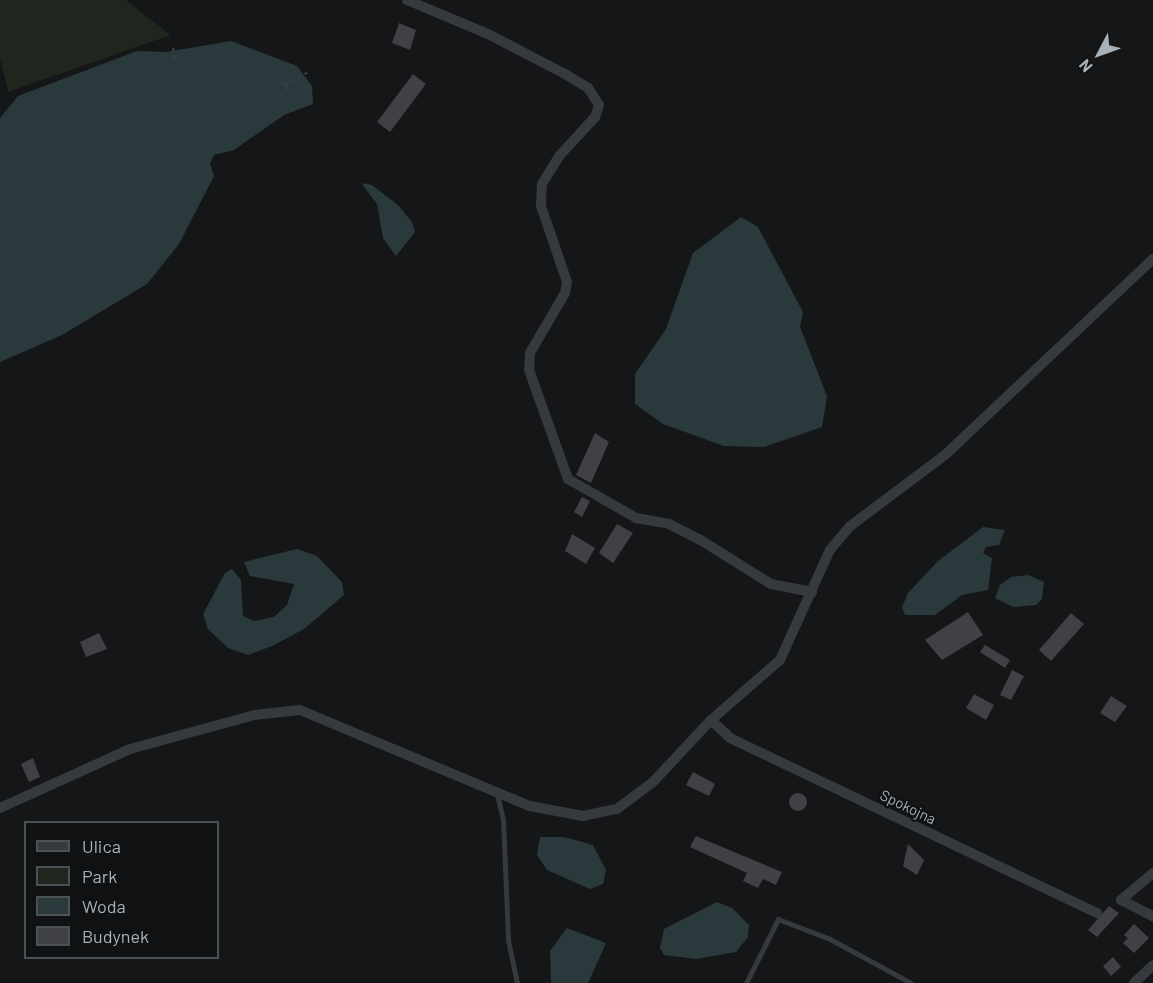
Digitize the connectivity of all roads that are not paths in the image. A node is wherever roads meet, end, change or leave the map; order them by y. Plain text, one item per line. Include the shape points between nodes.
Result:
1 (407, 0) edge
2 (1153, 259) edge
3 (812, 592) junction
4 (711, 720) junction
5 (497, 794) junction
6 (0, 808) edge
7 (1153, 873) edge
8 (1097, 913) dead end
9 (1153, 916) edge
10 (1153, 965) edge
11 (517, 983) edge
12 (746, 983) edge
13 (911, 983) edge
14 (1134, 983) edge

1 - 3 street via 488,34 595,95 599,105 595,117 560,155 542,184 541,206 562,267 565,293 530,353 528,370 560,446 568,479 636,518 669,524 699,539 771,584
2 - 3 street via 945,454 849,527 830,550
3 - 4 street via 780,660
4 - 5 street via 653,782 617,809 566,814
4 - 8 street, Spokojna via 730,738
5 - 6 street via 300,710 278,710 130,749
5 - 11 lane via 503,819 508,940
7 - 9 street via 1121,900
10 - 14 street
12 - 13 lane via 778,919 830,939

